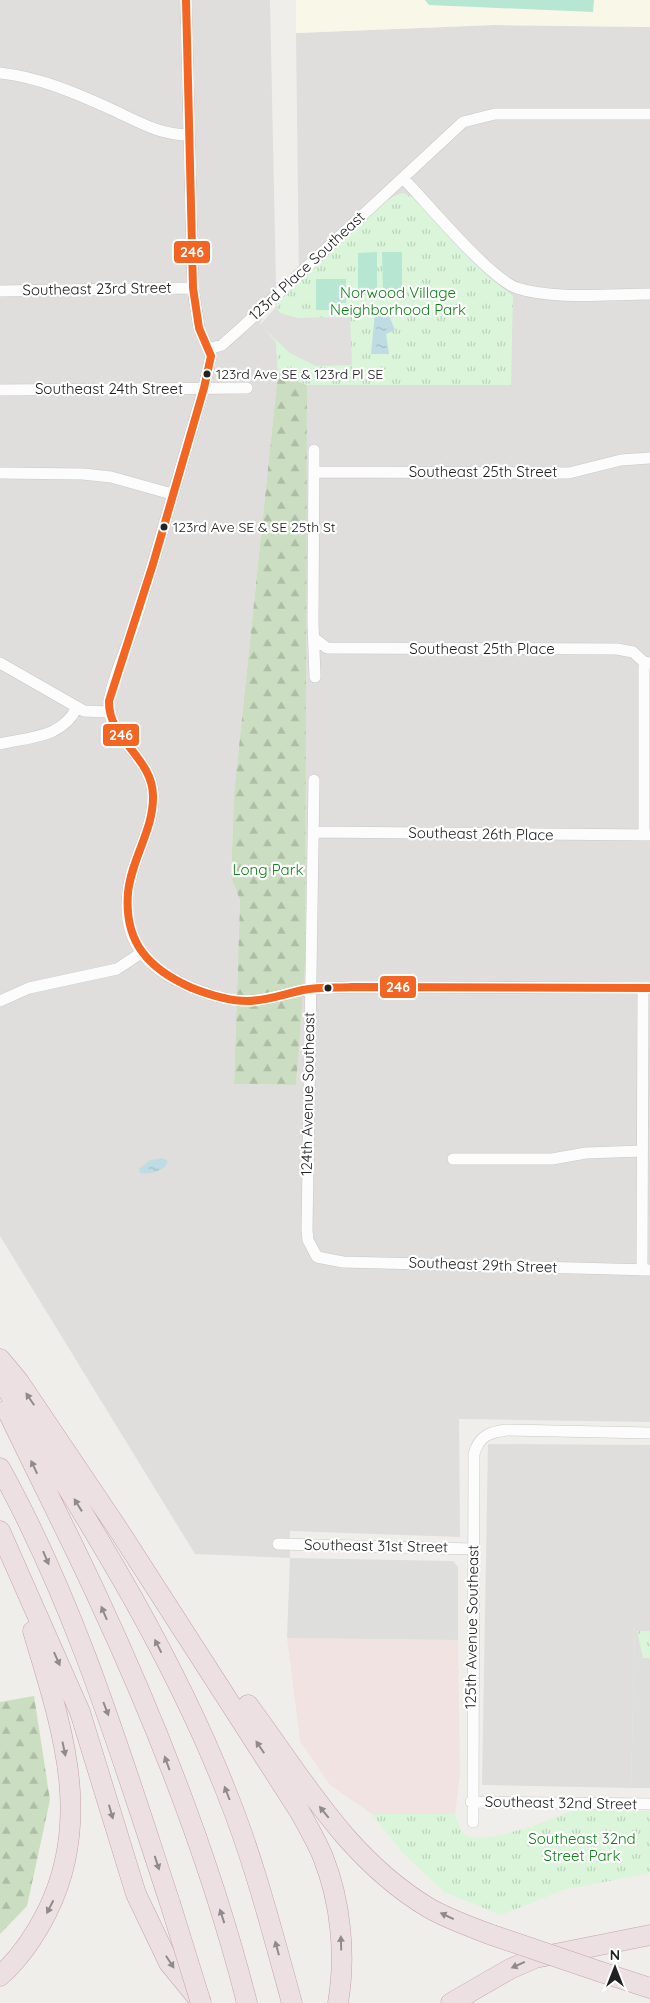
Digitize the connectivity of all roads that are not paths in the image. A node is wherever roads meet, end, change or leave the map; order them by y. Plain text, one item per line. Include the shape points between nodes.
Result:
1 (186, 0) edge
2 (0, 73) edge
3 (650, 114) edge
4 (189, 134) junction
5 (403, 178) junction
6 (193, 288) junction
7 (0, 291) edge
8 (650, 294) edge
9 (209, 349) junction
10 (204, 388) junction
11 (248, 388) dead end
12 (0, 390) edge
13 (314, 450) dead end
14 (650, 458) edge
15 (314, 472) junction
16 (0, 473) edge
17 (172, 494) junction
18 (314, 638) junction
19 (0, 663) edge
20 (647, 663) edge
21 (315, 677) dead end
22 (77, 707) junction
23 (110, 712) junction
24 (0, 744) edge
25 (314, 780) dead end
26 (313, 832) junction
27 (647, 835) edge
28 (140, 953) junction
29 (646, 988) edge
30 (311, 989) junction
31 (0, 1002) edge
32 (642, 1151) junction
33 (452, 1159) dead end
34 (317, 1257) joint
35 (646, 1270) edge
36 (0, 1359) edge
37 (0, 1378) edge
38 (0, 1395) edge
39 (650, 1433) edge
40 (0, 1468) edge
41 (116, 1526) junction
42 (0, 1531) edge
43 (278, 1544) dead end
44 (473, 1549) junction
45 (9, 1550) junction
46 (471, 1802) junction
47 (650, 1804) edge
48 (472, 1822) dead end
49 (650, 1935) edge
50 (0, 1976) edge
51 (650, 1988) edge
52 (339, 1997) edge
53 (290, 1999) edge
54 (201, 2003) edge
55 (247, 2003) edge
56 (451, 2003) edge

1 - 4 street
2 - 4 street via 78,94 156,130
3 - 5 street via 495,114 464,122
4 - 6 street
5 - 8 street via 484,263 510,285 548,294
5 - 9 street, 123rd Place Southeast via 240,329 222,344
6 - 7 street, Southeast 23rd Street
6 - 9 street via 199,328
9 - 10 street via 210,364
10 - 11 street, Southeast 24th Street
10 - 12 street, Southeast 24th Street
10 - 17 street
13 - 15 street
14 - 15 street, Southeast 25th Street via 621,460 569,473
15 - 18 street
16 - 17 street via 111,476
17 - 23 street via 132,634 110,696
18 - 20 street, Southeast 25th Place via 327,648 617,649 633,652
18 - 21 street
19 - 22 street
20 - 27 street
22 - 23 street via 93,712
22 - 24 street via 69,721 57,730
23 - 28 street via 116,728 152,782 150,822 127,895 130,926
25 - 26 street, 124th Avenue Southeast
26 - 27 street, Southeast 26th Place
26 - 30 street, 124th Avenue Southeast
28 - 30 street via 167,977 227,999 261,1000
28 - 31 street via 117,969 29,988
29 - 30 street
29 - 32 street
30 - 34 street, 124th Avenue Southeast via 307,1230 308,1240
32 - 33 street via 586,1153 552,1159
32 - 35 street
34 - 35 street, Southeast 29th Street via 343,1262
41 -> 36 highway
53 -> 37 highway via 259,1882 206,1742 135,1601
55 -> 38 highway via 210,1877 155,1729 98,1598
39 - 44 street, 125th Avenue Southeast via 507,1430 484,1436 474,1454
40 -> 54 highway, bridge via 39,1540 117,1739
51 -> 41 highway, bridge via 492,1935 429,1908 370,1864 311,1796
52 -> 41 highway via 341,1936 320,1851 284,1783
42 - 45 highway
43 - 44 street, Southeast 31st Street
44 - 46 street, 125th Avenue Southeast
45 -> 50 highway via 62,1737 73,1808 64,1874 55,1897 37,1933
45 -> 54 highway via 80,1712 136,1894 169,1963
46 - 47 street, Southeast 32nd Street
46 - 48 street, 125th Avenue Southeast
49 -> 56 highway via 535,1958

